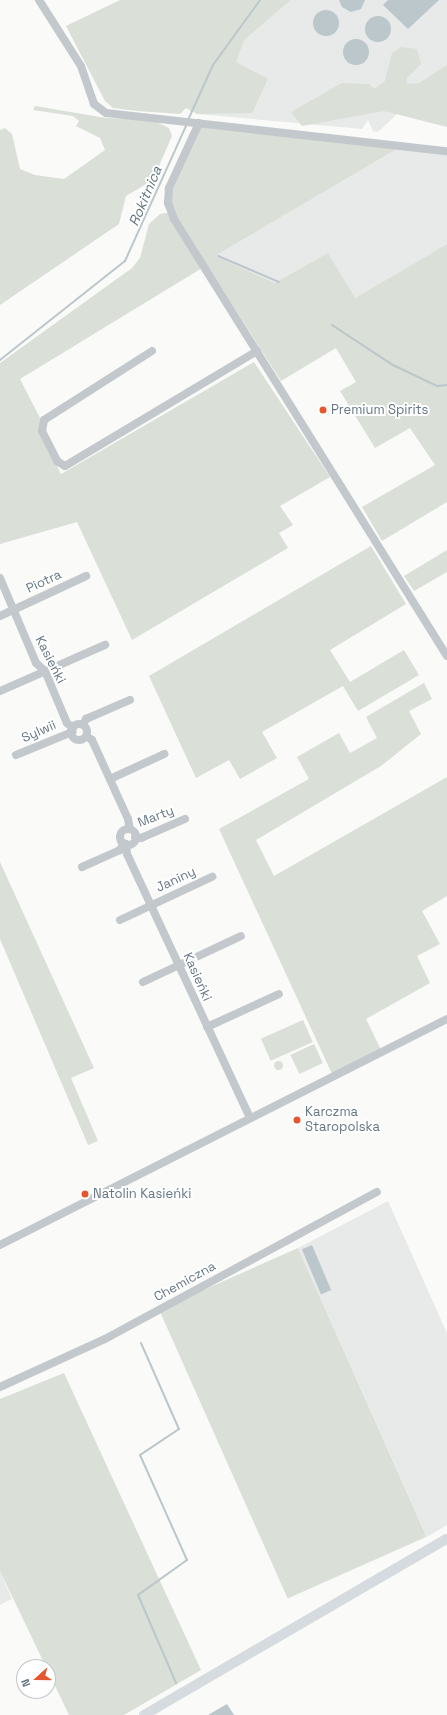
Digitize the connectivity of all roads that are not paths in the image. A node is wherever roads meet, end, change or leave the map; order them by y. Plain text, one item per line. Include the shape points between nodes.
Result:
1 (39, 0) edge
2 (192, 122) junction
3 (447, 151) edge
4 (152, 351) dead end
5 (257, 352) junction
6 (86, 576) dead end
7 (0, 578) edge
8 (14, 610) junction
9 (0, 616) edge
10 (105, 645) dead end
11 (447, 656) edge
12 (45, 672) junction
13 (0, 691) edge
14 (130, 700) dead end
15 (83, 725) junction
16 (72, 730) junction
17 (86, 736) junction
18 (164, 754) dead end
19 (16, 755) dead end
20 (110, 779) junction
21 (185, 819) dead end
22 (130, 829) junction
23 (135, 837) junction
24 (125, 844) junction
25 (82, 867) dead end
26 (212, 877) dead end
27 (150, 906) junction
28 (120, 920) dead end
29 (241, 936) dead end
30 (179, 966) junction
31 (143, 982) dead end
32 (279, 994) dead end
33 (447, 1019) edge
34 (207, 1027) junction
35 (250, 1118) junction
36 (378, 1192) dead end
37 (0, 1245) edge
38 (0, 1387) edge
39 (447, 1539) edge
40 (144, 1715) edge

1 - 2 street via 81,66 99,110
2 - 3 street
2 - 5 street via 169,188 168,203 174,219
4 - 5 street via 44,420 42,431 57,461 65,466
5 - 11 street
6 - 8 street, Piotra
7 - 8 street, Kasieńki
8 - 9 street, Piotra
8 - 12 street, Kasieńki via 36,663
10 - 12 street
12 - 13 street
12 - 16 street, Kasieńki
14 - 15 street, Sylwii via 86,720
15 - 16 street, Sylwii
15 - 17 street
16 - 17 street via 78,739
16 - 19 street, Sylwii
17 - 20 street via 92,740
18 - 20 street
20 - 22 street
21 - 23 street, Marty via 141,838
22 - 23 street
22 - 24 street via 120,835
23 - 24 street
24 - 25 street via 120,850
24 - 27 street, Kasieńki
26 - 27 street, Janiny
27 - 28 street, Janiny
27 - 30 street, Kasieńki
29 - 30 street
30 - 31 street
30 - 34 street, Kasieńki
32 - 34 street
33 - 35 street
34 - 35 street, Kasieńki
35 - 37 street
36 - 38 street, Chemiczna via 105,1340
39 - 40 main road

